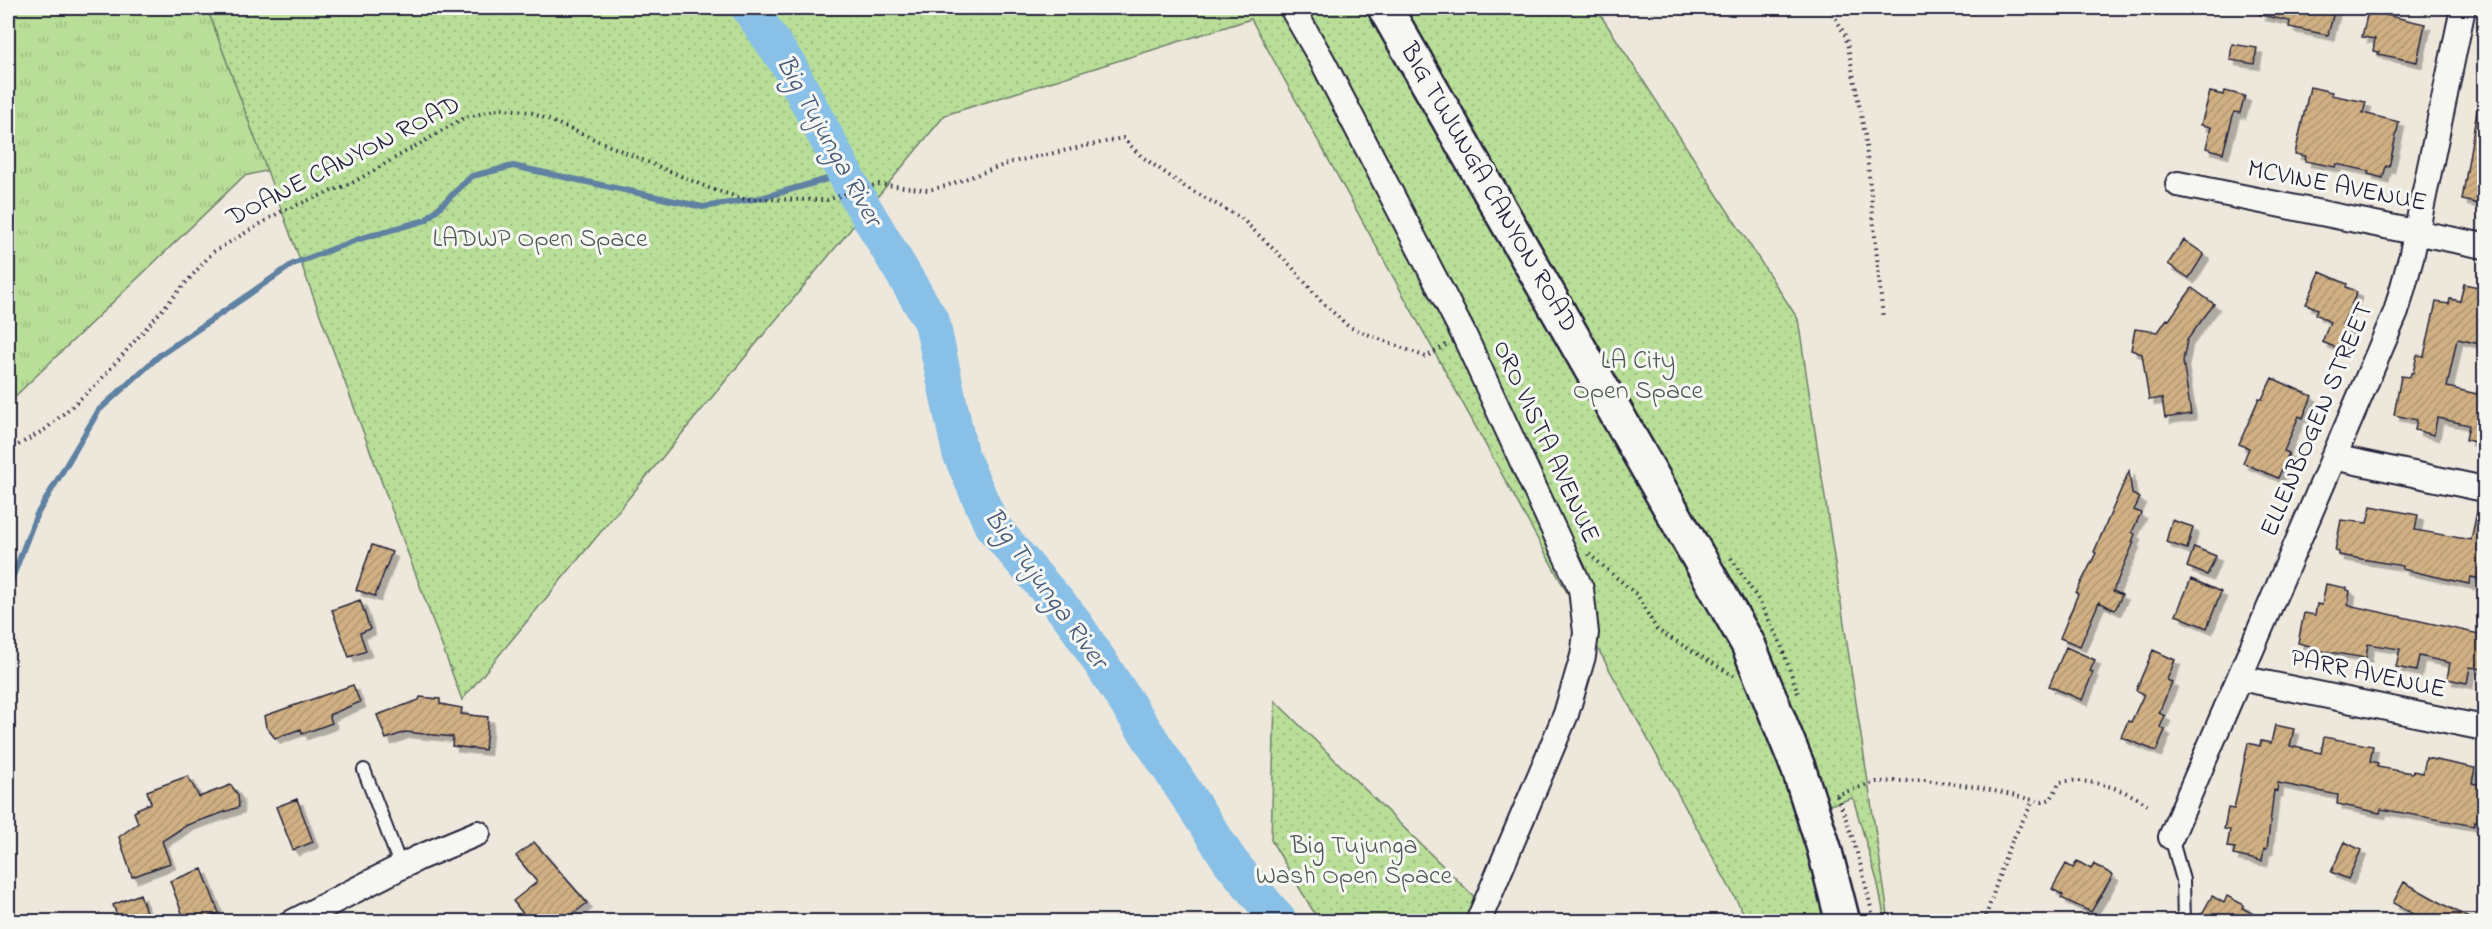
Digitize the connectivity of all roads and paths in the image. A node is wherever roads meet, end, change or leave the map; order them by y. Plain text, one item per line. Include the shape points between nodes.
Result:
1 (1292, 8) edge
2 (1385, 8) edge
3 (1830, 8) edge
4 (2463, 8) edge
5 (2178, 184) dead end
6 (2416, 232) junction
7 (2484, 246) edge
8 (1883, 318) dead end
9 (1464, 335) junction
10 (8, 451) edge
11 (2333, 457) junction
12 (2484, 489) edge
13 (1561, 545) junction
14 (1737, 678) dead end
15 (2240, 678) junction
16 (2484, 728) edge
17 (364, 770) dead end
18 (1836, 795) dead end
19 (2033, 801) junction
20 (2149, 806) dead end
21 (478, 832) dead end
22 (2171, 837) joint
23 (401, 867) junction
24 (293, 921) edge
25 (1478, 921) edge
26 (1843, 921) edge
27 (1984, 921) edge
28 (2184, 921) edge

1 - 9 street, ORO VISTA AVENUE
2 - 26 street, BIG TUJUNGA CANYON ROAD via 1748,644 1799,770
3 - 8 path via 1846,37 1865,135
4 - 6 street, ELLENBOGEN STREET
5 - 6 street, MCVINE AVENUE
6 - 7 street, MCVINE AVENUE
6 - 11 street, ELLENBOGEN STREET via 2396,312
9 - 10 path, DOANE CANYON ROAD via 1426,357 1349,327 1241,218 1184,186 1141,156 1123,138 1012,162 928,190 878,184 827,200 744,199 530,112 501,108 462,119 354,182 282,211 213,252 96,385 46,429
9 - 13 street, ORO VISTA AVENUE
11 - 12 street
11 - 15 street, ELLENBOGEN STREET
13 - 14 path via 1571,544 1586,551 1637,595 1658,630
13 - 25 street, ORO VISTA AVENUE via 1581,589 1586,633 1583,656 1566,714
15 - 16 street, PARR AVENUE
15 - 22 street, ELLENBOGEN STREET
17 - 23 lane
18 - 19 path via 1876,782 1925,780 1977,787
19 - 20 path via 2051,799 2055,787 2069,780 2121,790
19 - 27 path via 2008,849
21 - 23 street
22 - 28 lane via 2183,880
23 - 24 street

